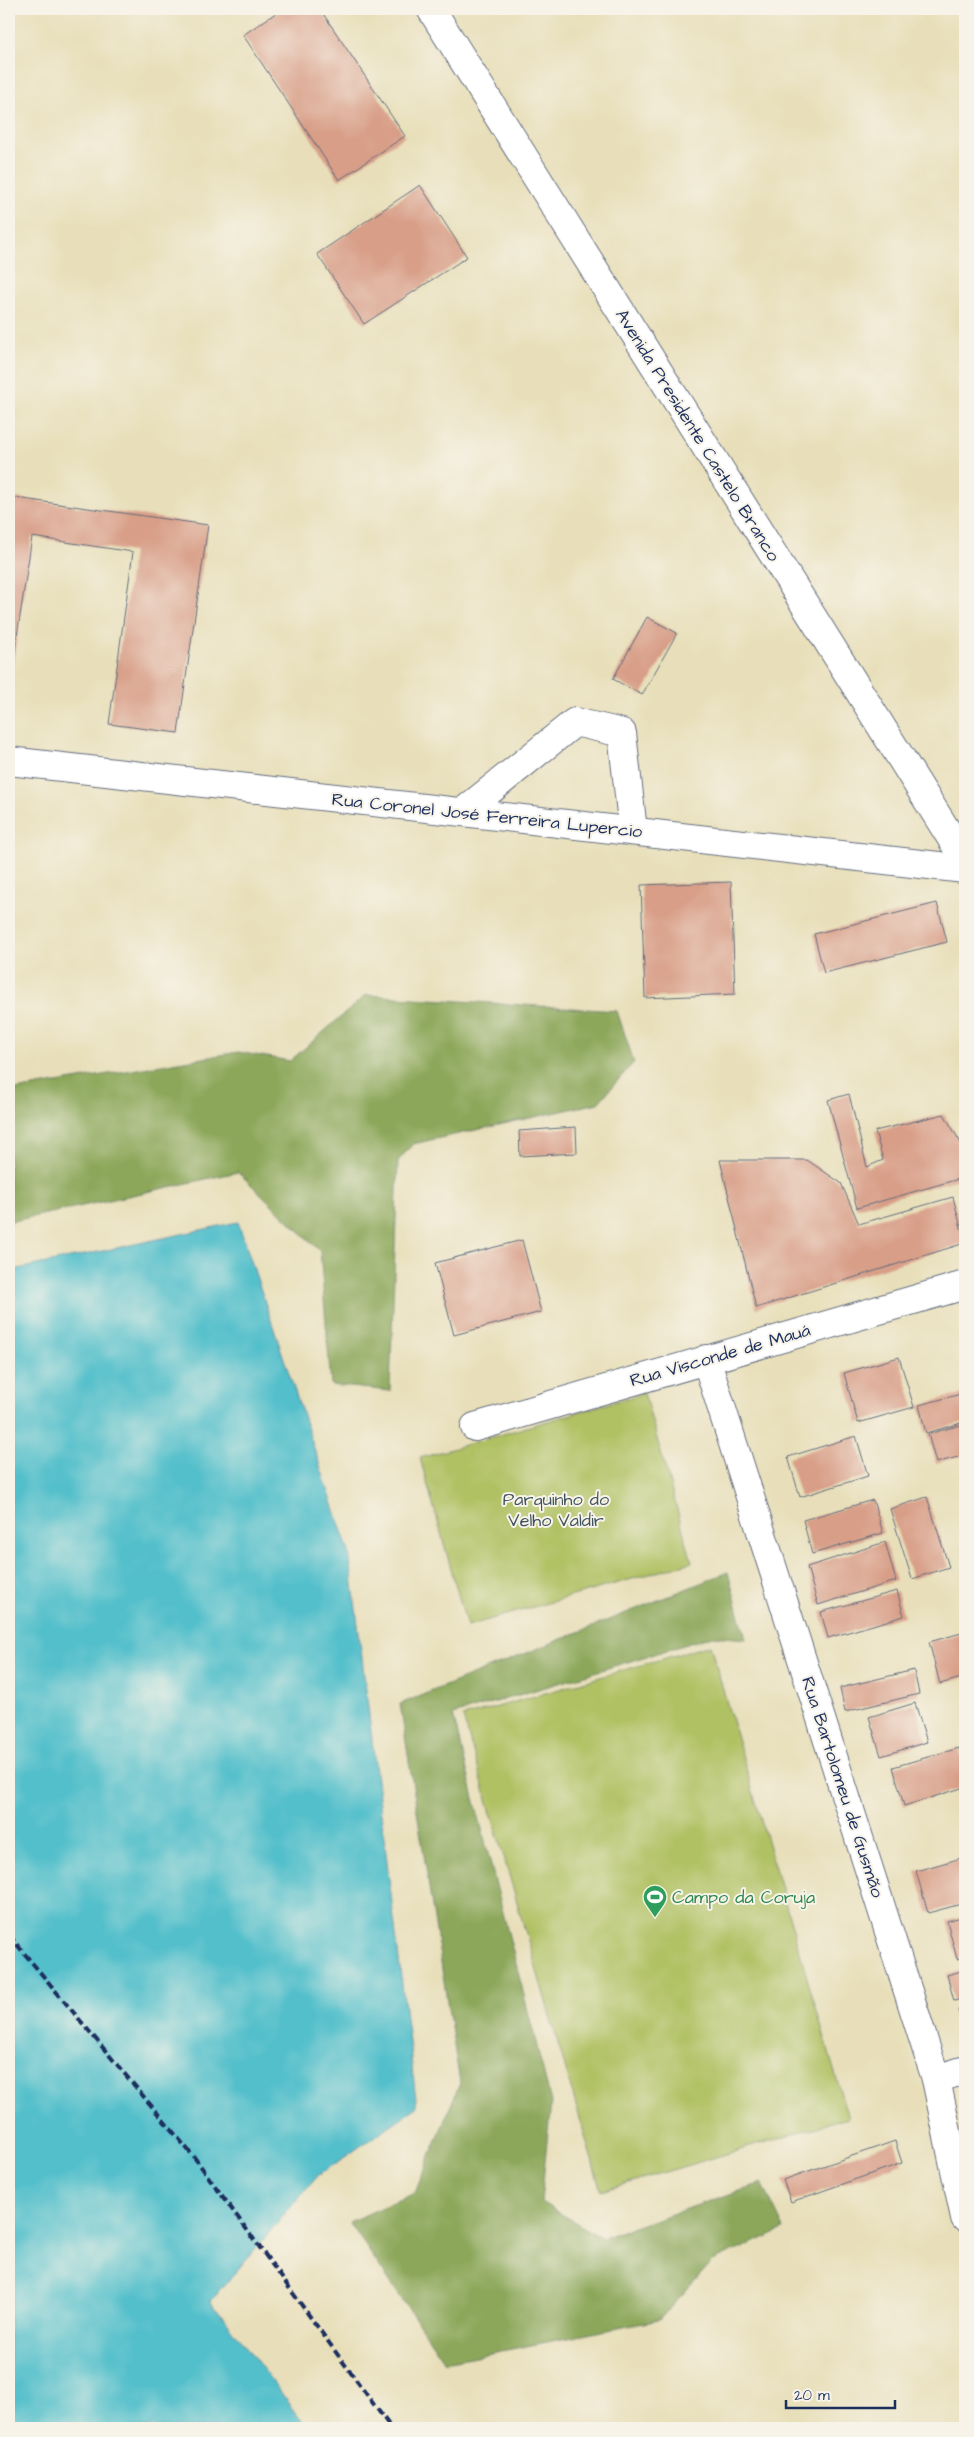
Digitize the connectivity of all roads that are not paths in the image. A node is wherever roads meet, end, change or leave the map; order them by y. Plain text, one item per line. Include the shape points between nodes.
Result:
1 (431, 9) edge
2 (9, 761) edge
3 (463, 812) junction
4 (633, 831) junction
5 (965, 860) edge
6 (965, 869) edge
7 (965, 1285) edge
8 (706, 1359) junction
9 (475, 1426) dead end
10 (965, 2070) edge
11 (936, 2079) junction
12 (965, 2218) edge

1 - 5 street, Avenida Presidente Castelo Branco
2 - 3 street, Rua Coronel José Ferreira Lupercio
3 - 4 street, Rua Coronel José Ferreira Lupercio
3 - 4 street via 575,722 622,734
4 - 6 street, Rua Coronel José Ferreira Lupercio
7 - 8 street, Rua Visconde de Mauá
8 - 9 street, Rua Visconde de Mauá
8 - 11 street, Rua Bartolomeu de Gusmão
10 - 11 street
11 - 12 street, Rua Bartolomeu de Gusmão

